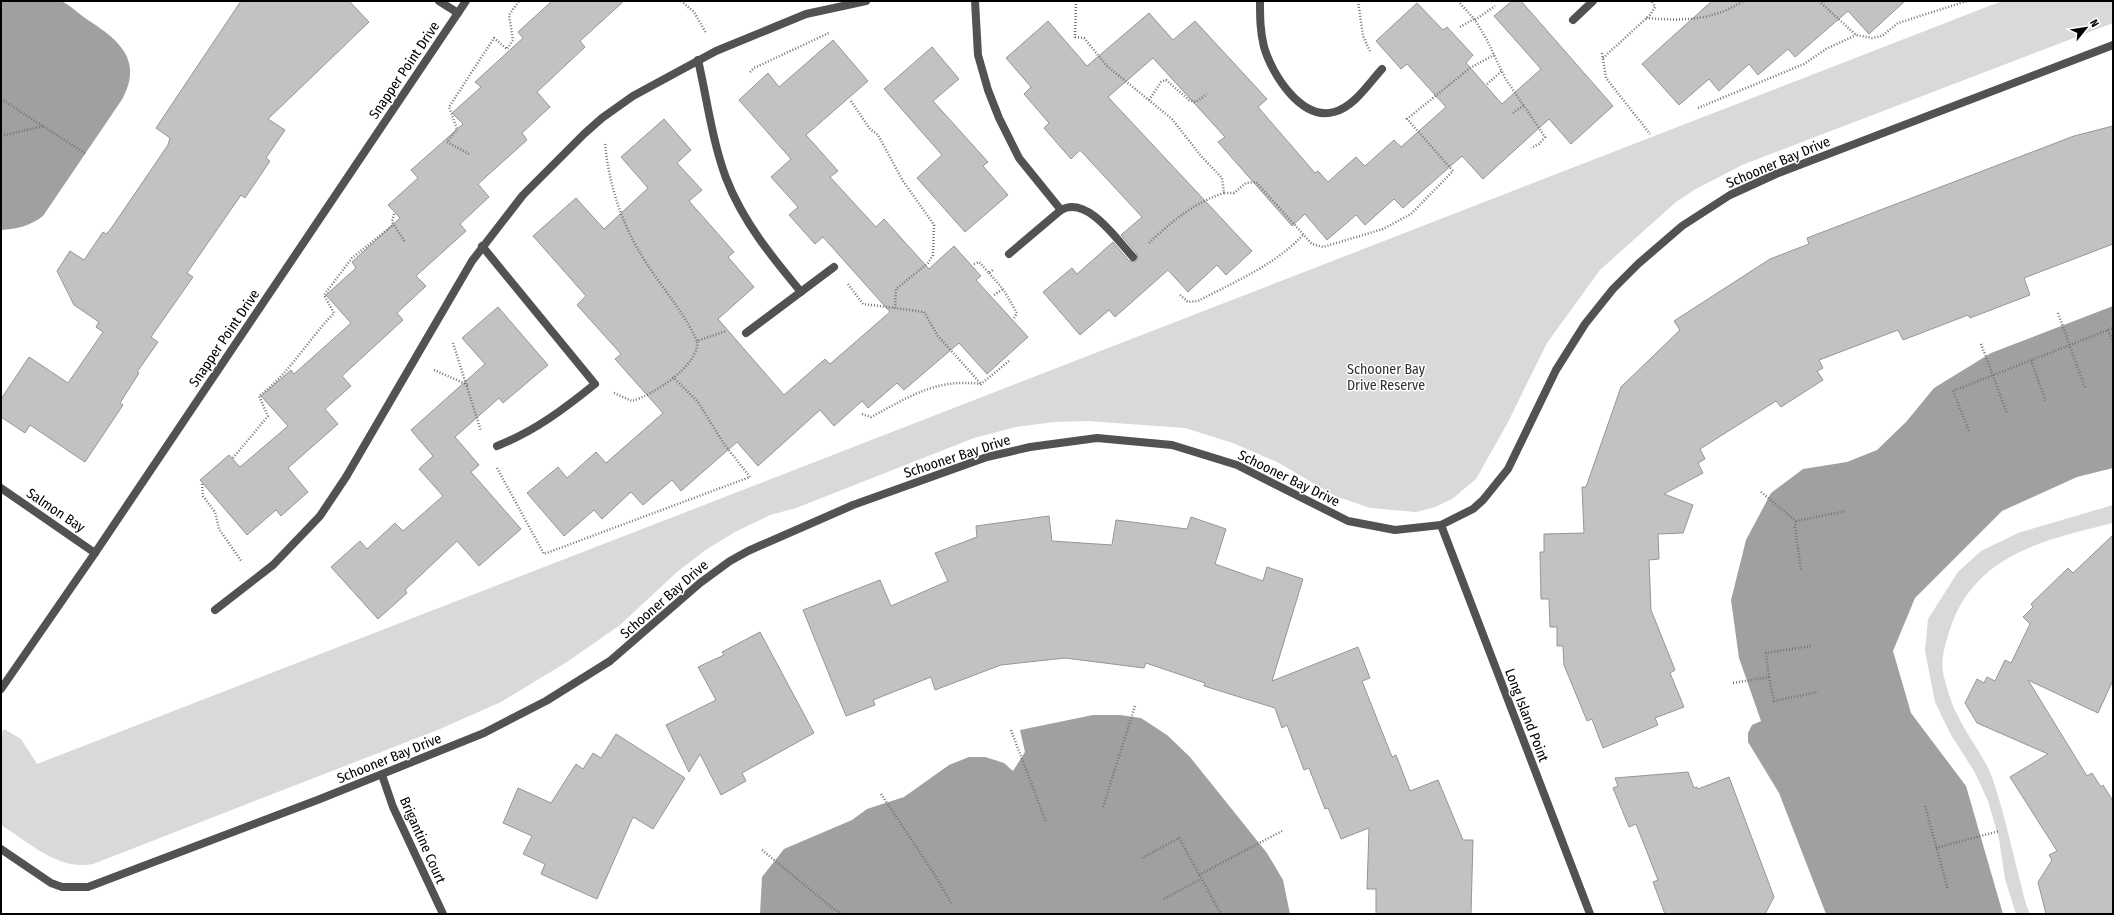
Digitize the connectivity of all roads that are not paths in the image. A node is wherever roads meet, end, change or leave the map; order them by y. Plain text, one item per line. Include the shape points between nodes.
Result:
1 (439, 1) edge
2 (466, 1) edge
3 (866, 1) edge
4 (975, 1) edge
5 (1260, 1) edge
6 (1593, 1) edge
7 (458, 13) junction
8 (1573, 20) dead end
9 (2113, 45) edge
10 (698, 60) junction
11 (1382, 69) road end
12 (1061, 210) junction
13 (482, 246) junction
14 (1009, 254) dead end
15 (1133, 257) road end
16 (834, 267) road end
17 (802, 292) junction
18 (746, 333) dead end
19 (497, 446) dead end
20 (1, 488) edge
21 (1441, 525) junction
22 (95, 553) junction
23 (215, 610) dead end
24 (1, 689) edge
25 (382, 775) junction
26 (1, 848) edge
27 (443, 914) edge
28 (1590, 914) edge

1 - 7 street
2 - 7 street, Snapper Point Drive
3 - 10 street via 806,14
4 - 12 street via 978,55 999,118 1027,170
5 - 11 street via 1260,24 1269,57 1291,94 1309,110 1324,114 1339,110 1355,99
6 - 8 street
7 - 22 street, Snapper Point Drive
9 - 21 street, Schooner Bay Drive via 1776,174 1730,195 1682,226 1638,264 1584,324 1556,370 1508,469 1492,490 1473,509
10 - 13 street via 633,96 602,118 566,150 522,196
10 - 17 street via 713,134 731,191 760,241
12 - 14 street
12 - 15 street via 1073,206 1088,211
13 - 19 street via 595,384 546,422
13 - 23 street via 335,496 304,534 254,581
16 - 17 street
17 - 18 street
20 - 22 street, Salmon Bay
21 - 25 street, Schooner Bay Drive via 1395,530 1348,521 1236,466 1172,445 1097,438 1030,447 987,457 853,506 748,551 705,579 623,652 571,686 484,733
21 - 28 street, Long Island Point
22 - 24 street, Snapper Point Drive
25 - 26 street, Schooner Bay Drive via 88,887 62,887
25 - 27 street, Brigantine Court via 393,807

